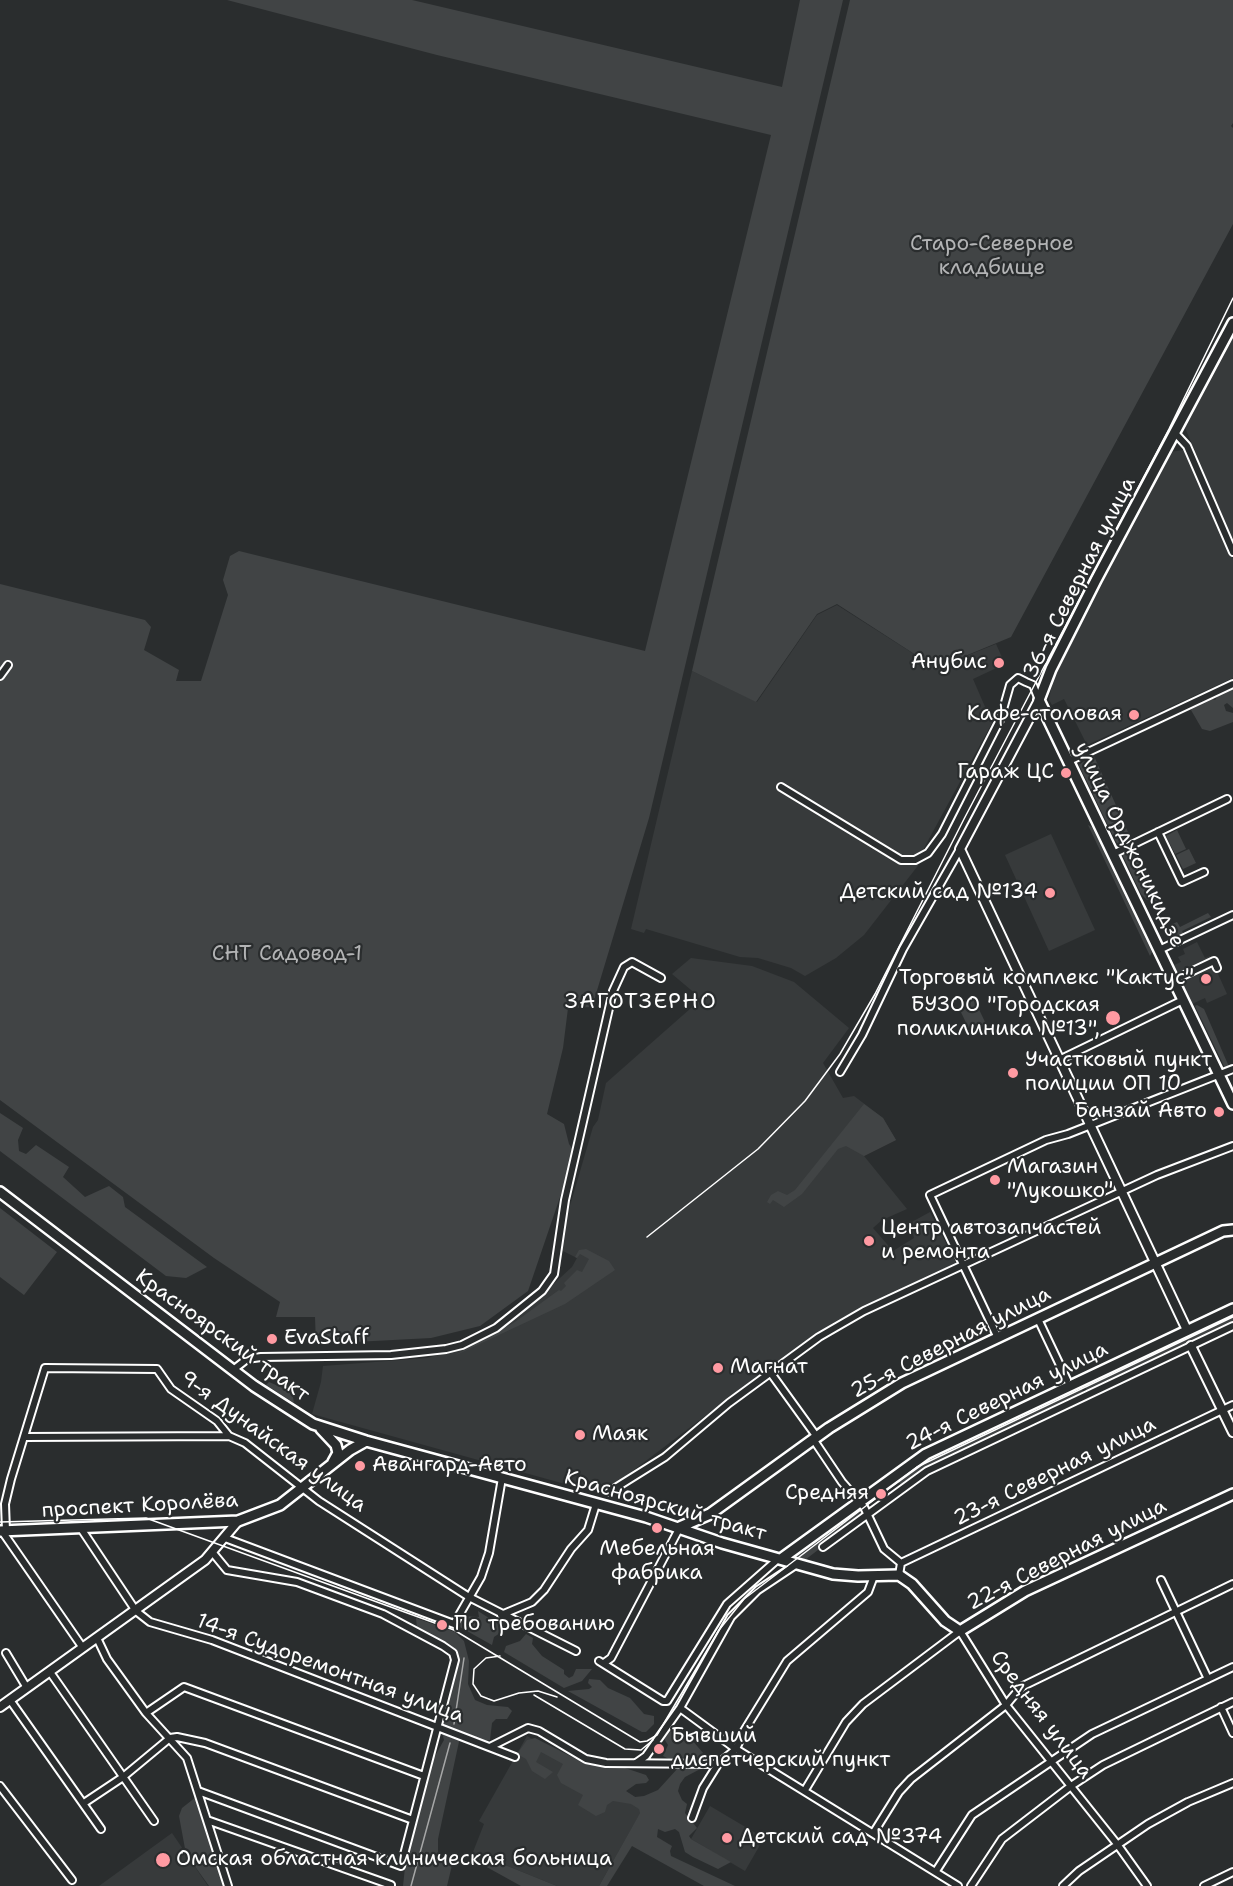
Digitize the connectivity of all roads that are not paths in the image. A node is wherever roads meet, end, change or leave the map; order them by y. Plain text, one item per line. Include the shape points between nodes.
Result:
1 (1233, 323) edge
2 (1175, 433) junction
3 (1233, 552) edge
4 (8, 665) dead end
5 (0, 676) edge
6 (1233, 684) edge
7 (1039, 700) junction
8 (1069, 761) junction
9 (781, 788) dead end
10 (1227, 799) dead end
11 (1158, 832) junction
12 (960, 849) junction
13 (1113, 854) junction
14 (1204, 872) dead end
15 (1233, 915) edge
16 (1159, 950) junction
17 (1217, 968) dead end
18 (661, 978) dead end
19 (1174, 980) junction
20 (1183, 1000) junction
21 (1059, 1060) junction
22 (1233, 1069) edge
23 (840, 1072) dead end
24 (1218, 1074) junction
25 (1233, 1104) edge
26 (1090, 1125) junction
27 (1233, 1146) edge
28 (0, 1192) edge
29 (1121, 1192) junction
30 (1233, 1225) edge
31 (1228, 1231) edge
32 (1155, 1263) junction
33 (963, 1264) junction
34 (1233, 1309) edge
35 (1038, 1319) junction
36 (1233, 1326) edge
37 (1187, 1330) junction
38 (998, 1338) junction
39 (1191, 1346) junction
40 (233, 1370) junction
41 (770, 1372) junction
42 (1067, 1380) dead end
43 (1233, 1405) edge
44 (1222, 1410) junction
45 (313, 1424) junction
46 (1233, 1432) edge
47 (230, 1436) junction
48 (25, 1437) junction
49 (815, 1438) junction
50 (366, 1442) junction
51 (330, 1466) junction
52 (502, 1478) junction
53 (304, 1488) junction
54 (609, 1492) dead end
55 (1233, 1494) edge
56 (859, 1501) junction
57 (596, 1504) junction
58 (867, 1514) junction
59 (238, 1521) junction
60 (80, 1527) junction
61 (680, 1527) junction
62 (3, 1531) edge
63 (225, 1538) junction
64 (823, 1547) dead end
65 (213, 1553) junction
66 (779, 1558) junction
67 (901, 1563) junction
68 (797, 1564) junction
69 (899, 1575) junction
70 (874, 1576) junction
71 (1161, 1580) dead end
72 (1233, 1584) edge
73 (469, 1597) junction
74 (136, 1611) junction
75 (1176, 1611) junction
76 (501, 1615) junction
77 (960, 1631) junction
78 (97, 1638) junction
79 (83, 1648) junction
80 (576, 1651) dead end
81 (6, 1653) dead end
82 (1233, 1667) edge
83 (50, 1672) junction
84 (1208, 1679) junction
85 (27, 1688) junction
86 (10, 1700) junction
87 (1233, 1702) edge
88 (1006, 1705) junction
89 (0, 1707) edge
90 (1221, 1707) junction
91 (680, 1708) junction
92 (146, 1713) junction
93 (437, 1727) junction
94 (1233, 1733) edge
95 (170, 1738) junction
96 (490, 1747) junction
97 (736, 1749) junction
98 (515, 1757) dead end
99 (1051, 1761) junction
100 (636, 1763) junction
101 (718, 1764) junction
102 (424, 1776) junction
103 (123, 1777) junction
104 (1233, 1783) edge
105 (0, 1786) edge
106 (1071, 1786) junction
107 (805, 1790) junction
108 (198, 1791) junction
109 (84, 1803) junction
110 (692, 1818) dead end
111 (207, 1820) junction
112 (413, 1820) junction
113 (154, 1821) dead end
114 (101, 1828) dead end
115 (874, 1832) junction
116 (1117, 1844) junction
117 (936, 1871) junction
118 (1233, 1872) edge
119 (72, 1880) dead end
120 (391, 1885) edge
121 (228, 1886) edge
122 (958, 1886) edge
123 (971, 1886) edge
124 (1063, 1886) edge
125 (1147, 1886) edge
126 (1204, 1886) edge

1 - 2 main road, 36-я Северная улица
2 - 3 street via 1187,446
2 - 7 main road, 36-я Северная улица via 1096,580
4 - 5 street
6 - 8 street
7 - 8 main road, улица Орджоникидзе
7 - 9 street via 1033,686 1026,682 1018,678 1010,685 1000,720 942,834 928,853 915,860 901,860
7 - 12 street, 36-я Северная улица
8 - 13 main road, улица Орджоникидзе
10 - 11 street
11 - 13 street
11 - 14 street via 1182,882
12 - 21 street
12 - 23 street, 36-я Северная улица
13 - 16 main road, улица Орджоникидзе
15 - 16 street
16 - 19 main road, улица Орджоникидзе
17 - 19 street via 1214,961
18 - 40 street via 632,962 624,967 613,991 565,1200 554,1274 542,1291 514,1316 462,1345 391,1355 261,1357 247,1359
19 - 20 main road, улица Орджоникидзе
20 - 21 street
20 - 24 main road, улица Орджоникидзе
21 - 26 street
22 - 24 street
24 - 25 main road, улица Орджоникидзе
24 - 26 street
26 - 29 street
26 - 33 street via 1046,1140 930,1195
27 - 29 street
28 - 40 main road, Красноярский тракт
29 - 32 street
29 - 33 street
30 - 31 main road, 25-я Северная улица
31 - 32 main road, 25-я Северная улица
32 - 35 main road, 25-я Северная улица
32 - 37 street
33 - 38 street
33 - 41 street via 864,1311
34 - 37 main road, 24-я Северная улица
35 - 38 main road, 25-я Северная улица
35 - 42 street
36 - 39 street, 24-я Северная улица
37 - 56 main road, 24-я Северная улица via 926,1454
38 - 49 main road, 25-я Северная улица via 902,1383
39 - 44 street
39 - 58 street, 24-я Северная улица via 927,1471
40 - 45 main road, Красноярский тракт
41 - 49 street
41 - 54 street via 665,1457
43 - 44 street, 23-я Северная улица
44 - 46 street
44 - 67 street, 23-я Северная улица
45 - 50 main road, Красноярский тракт
45 - 51 main road via 336,1445 338,1453
47 - 48 street
47 - 48 street, 9-я Дунайская улица via 217,1420 171,1389 157,1369 45,1368
47 - 53 street, 9-я Дунайская улица
48 - 62 street via 5,1504
49 - 56 street via 842,1482
49 - 61 main road, 25-я Северная улица via 710,1514
50 - 51 main road, проспект Королёва
50 - 52 main road, Красноярский тракт
51 - 53 main road, проспект Королёва
52 - 57 main road, Красноярский тракт
52 - 73 street via 489,1553
53 - 59 main road, проспект Королёва via 267,1511
53 - 73 street, 9-я Дунайская улица
55 - 77 main road, 22-я Северная улица via 1045,1582
56 - 58 street
56 - 66 main road, 24-я Северная улица
57 - 61 main road, Красноярский тракт
57 - 76 street via 588,1530 544,1590 532,1602
58 - 64 street, 24-я Северная улица
58 - 67 street via 884,1549
59 - 60 main road, проспект Королёва
59 - 63 street
60 - 62 main road, проспект Королёва
60 - 74 street
61 - 66 main road, Красноярский тракт
61 - 66 street, 24-я Северная улица via 611,1658 601,1662 663,1701 670,1699 727,1604
62 - 79 street
63 - 65 street
63 - 73 street via 454,1624
65 - 74 street
65 - 93 street via 227,1570 307,1586 383,1614 453,1653
66 - 68 main road, Красноярский тракт
67 - 69 street
68 - 70 main road, Красноярский тракт via 833,1574
68 - 91 street via 758,1590 731,1617
69 - 70 main road, Красноярский тракт
69 - 77 main road, Средняя улица
70 - 97 street via 868,1592 788,1661
71 - 75 street
72 - 75 street
73 - 76 street, 9-я Дунайская улица
74 - 78 street
74 - 93 street, 14-я Судоремонтная улица via 150,1623 212,1640
75 - 84 street
75 - 88 street via 1021,1687
76 - 80 street, 9-я Дунайская улица
77 - 88 street, Средняя улица
77 - 107 street, 22-я Северная улица via 863,1704 846,1722
78 - 79 street
78 - 92 street via 107,1659
79 - 83 street
81 - 85 street
82 - 84 street
83 - 85 street
83 - 103 street
84 - 99 street via 1092,1734
85 - 86 street
86 - 89 street
86 - 109 street
87 - 90 street
88 - 99 street, Средняя улица
88 - 115 street via 916,1774 898,1792
90 - 94 street
90 - 106 street via 1103,1765
91 - 97 street
91 - 100 street via 646,1756
92 - 95 street
92 - 102 street via 184,1687
93 - 96 street, 14-я Судоремонтная улица
93 - 102 street
95 - 103 street
95 - 108 street via 187,1758
95 - 112 street via 205,1743
96 - 98 street, 14-я Судоремонтная улица
96 - 100 street via 528,1728 586,1759
97 - 101 street
97 - 107 street
99 - 106 street, Средняя улица
99 - 117 street via 972,1815
100 - 101 street
101 - 110 street via 703,1788
102 - 112 street
103 - 109 street
103 - 113 street
104 - 116 street via 1188,1802
105 - 119 street
106 - 116 street, Средняя улица
106 - 123 street via 1002,1839
107 - 115 street
108 - 111 street
108 - 112 street via 401,1866
109 - 114 street
111 - 120 street
111 - 121 street
115 - 117 street
116 - 124 street
116 - 125 street, Средняя улица
117 - 122 street
118 - 126 street

